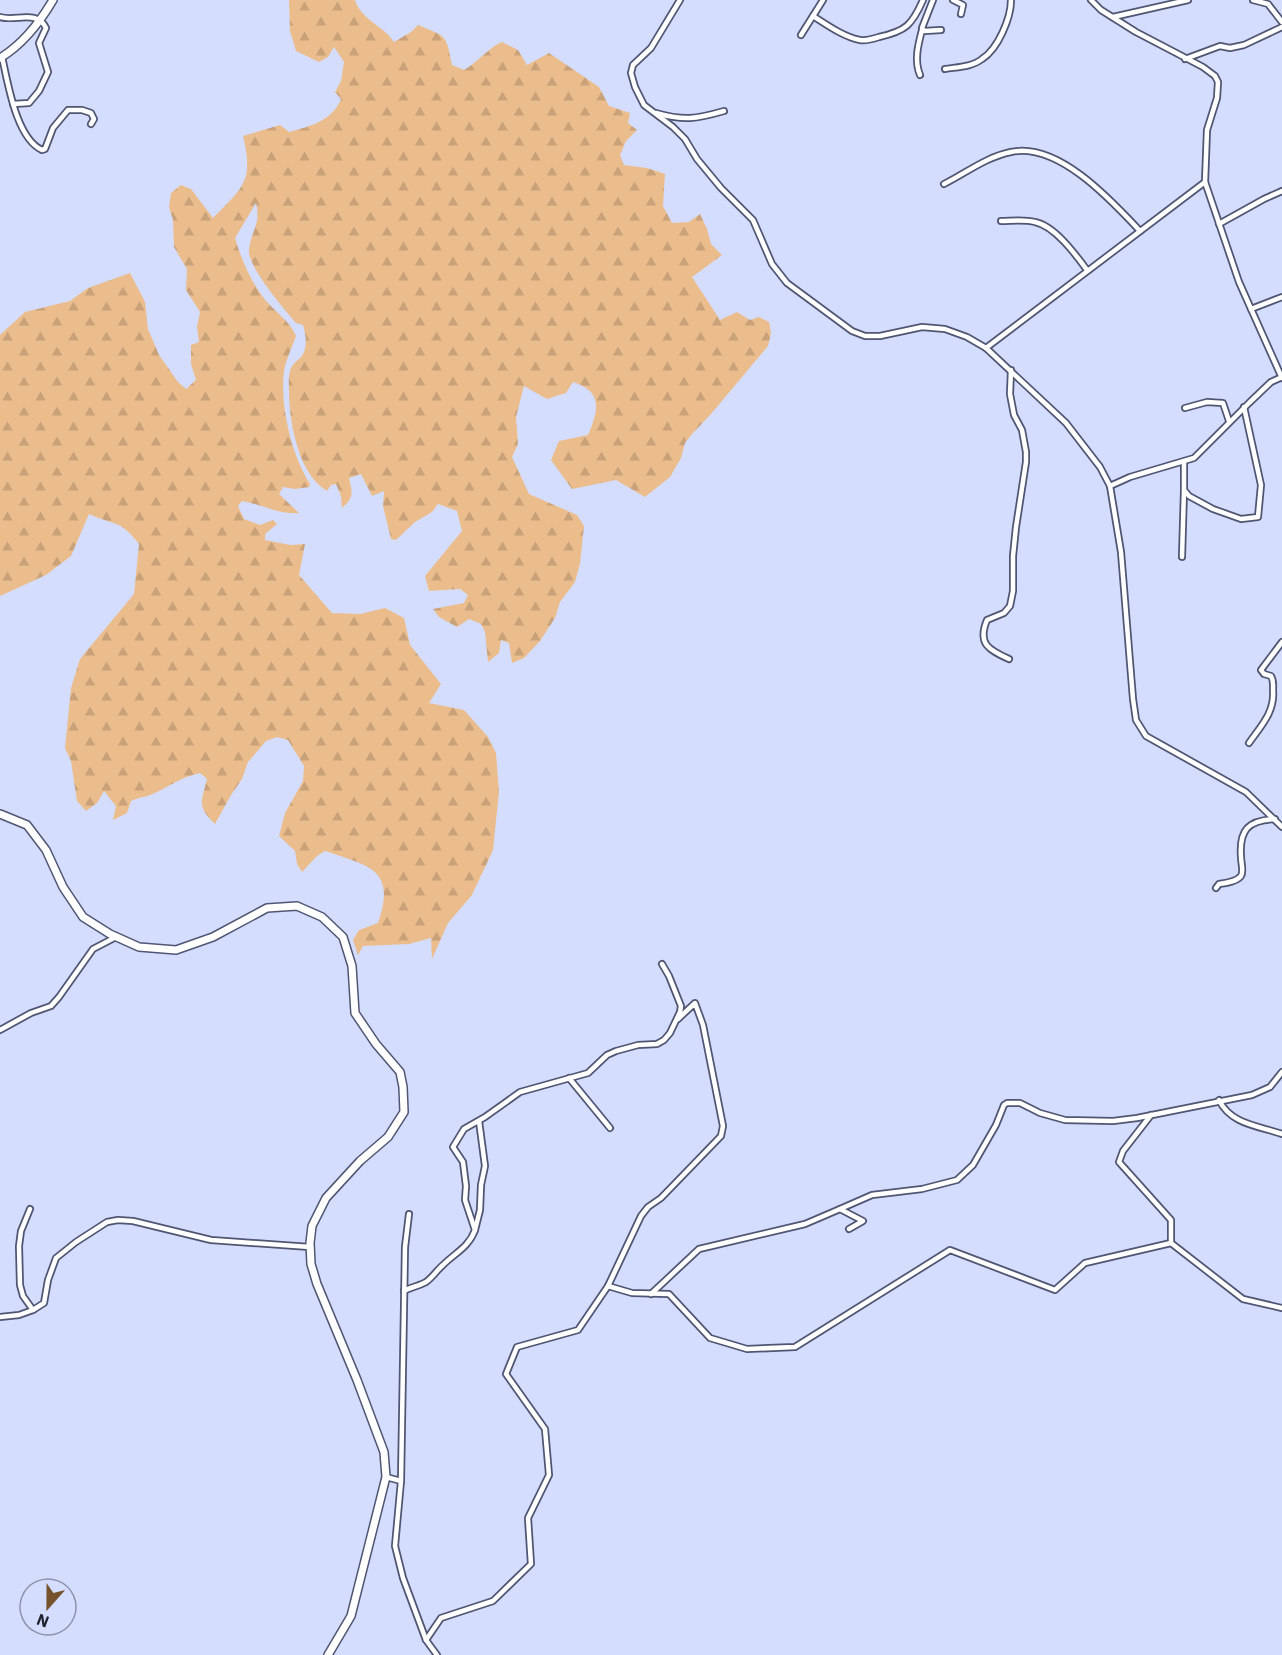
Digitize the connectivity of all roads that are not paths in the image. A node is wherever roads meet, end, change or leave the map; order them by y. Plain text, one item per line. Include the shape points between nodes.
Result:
1 (53, 0) edge
2 (680, 0) edge
3 (823, 0) edge
4 (923, 0) edge
5 (933, 0) edge
6 (953, 0) edge
7 (1011, 0) edge
8 (1091, 0) edge
9 (1188, 0) edge
10 (1252, 0) edge
11 (961, 14) dead end
12 (0, 16) edge
13 (813, 16) junction
14 (1113, 17) junction
15 (40, 20) junction
16 (1282, 22) edge
17 (1282, 27) edge
18 (922, 30) junction
19 (941, 30) dead end
20 (801, 35) dead end
21 (1, 58) edge
22 (1185, 59) junction
23 (945, 69) dead end
24 (920, 75) dead end
25 (13, 104) junction
26 (724, 111) dead end
27 (653, 112) junction
28 (673, 118) junction
29 (91, 124) dead end
30 (673, 127) junction
31 (1205, 182) junction
32 (944, 184) dead end
33 (1282, 191) edge
34 (1001, 221) dead end
35 (1219, 224) junction
36 (1140, 231) junction
37 (1087, 270) junction
38 (1282, 297) edge
39 (1251, 309) junction
40 (986, 348) junction
41 (1011, 370) junction
42 (1282, 377) edge
43 (1244, 407) junction
44 (1185, 408) dead end
45 (1229, 421) junction
46 (1184, 462) junction
47 (1110, 486) junction
48 (1184, 490) junction
49 (1182, 557) dead end
50 (1282, 642) edge
51 (1009, 659) dead end
52 (1249, 743) dead end
53 (0, 814) edge
54 (1275, 819) junction
55 (1282, 827) edge
56 (1216, 888) dead end
57 (116, 937) junction
58 (662, 963) dead end
59 (676, 1020) junction
60 (0, 1030) edge
61 (1282, 1072) edge
62 (569, 1078) junction
63 (1219, 1100) junction
64 (1151, 1115) junction
65 (485, 1117) junction
66 (479, 1121) junction
67 (610, 1128) dead end
68 (481, 1130) junction
69 (1282, 1134) edge
70 (30, 1209) dead end
71 (840, 1209) junction
72 (409, 1214) dead end
73 (849, 1229) dead end
74 (475, 1230) junction
75 (1171, 1243) junction
76 (310, 1246) junction
77 (608, 1286) junction
78 (404, 1291) junction
79 (651, 1294) junction
80 (1282, 1308) edge
81 (33, 1310) junction
82 (0, 1317) edge
83 (386, 1478) junction
84 (402, 1480) junction
85 (426, 1640) junction
86 (328, 1655) edge
87 (437, 1655) edge

1 - 15 main road
2 - 27 street via 651,48 633,65 636,87 644,105
3 - 13 street
4 - 13 street via 906,28 869,39 858,39
5 - 18 street
6 - 11 street via 963,5
7 - 23 street via 1009,19 988,54 975,63
8 - 14 street
9 - 14 street
10 - 16 street via 1268,4
12 - 15 street
13 - 20 street
14 - 22 street
15 - 21 main road
15 - 25 street via 46,27 39,43 48,72 29,103
17 - 22 street via 1244,45 1220,46
18 - 19 street
18 - 24 street via 916,61
21 - 25 street
22 - 31 street via 1215,76 1219,88 1207,130
25 - 29 street via 17,119 33,144 42,150 68,110 91,113
26 - 28 street
27 - 28 street
27 - 30 street
28 - 30 street
30 - 40 street via 721,188 753,220 772,264 787,283 852,332 880,336 922,327 945,329
31 - 35 street
31 - 36 street
32 - 36 street via 988,159 1012,151 1035,152 1058,161 1096,187
33 - 35 street
34 - 37 street via 1041,224 1064,242
35 - 39 street
36 - 37 street
37 - 40 street
38 - 39 street
39 - 42 street
40 - 41 street
41 - 47 street via 1066,423
41 - 51 street via 1010,394 1026,452 1014,546 1013,591 1010,606 987,620 983,630 991,651
42 - 43 street
43 - 45 street
43 - 48 street via 1261,485 1258,516 1244,519 1228,515 1194,500
44 - 45 street via 1207,402 1223,403
45 - 46 street via 1194,458
46 - 47 street
46 - 48 street
47 - 54 street via 1121,552 1136,720 1146,736 1246,792
48 - 49 street
50 - 52 street via 1261,670 1273,680 1273,706
53 - 57 main road via 27,825 46,850 83,918
54 - 55 street
54 - 56 street via 1255,822 1246,828 1240,876
57 - 60 street via 93,949 51,1006
57 - 76 main road via 139,947 176,950 213,937 267,908 297,906 322,917 343,937 352,966 355,1013 400,1072 404,1112 388,1137 326,1198 312,1226
58 - 59 street via 680,1000
59 - 62 street via 667,1037 657,1044 616,1051 588,1073
59 - 77 street via 695,1003 723,1126 721,1136 641,1216
61 - 63 street via 1270,1087 1252,1095
62 - 65 street via 520,1092
62 - 67 street
63 - 64 street
63 - 69 street via 1241,1122
64 - 71 street via 1113,1121 1065,1120 1020,1103 1007,1103 974,1165 957,1180 872,1195
64 - 75 street via 1119,1162 1171,1220
65 - 66 street
65 - 68 street
66 - 68 street
66 - 74 street via 462,1131 453,1147 463,1162 465,1200
68 - 74 street via 485,1166
70 - 81 street via 19,1246 22,1291
71 - 73 street via 863,1221
71 - 79 street via 805,1224 699,1249
72 - 78 street
74 - 78 street via 465,1247 433,1276
75 - 79 street via 1085,1263 1055,1290 950,1250 795,1347 747,1349 710,1338 669,1294
75 - 80 street via 1243,1299
76 - 81 street via 211,1240 133,1221 107,1222 56,1258 44,1303
76 - 83 main road via 316,1284 384,1452
77 - 79 street
77 - 85 street via 578,1330 517,1347 506,1374 545,1429 549,1475 528,1518 531,1564 492,1601 441,1618
78 - 84 street
81 - 82 street
83 - 84 street
83 - 86 main road via 351,1616
84 - 85 street via 395,1546
85 - 87 street

